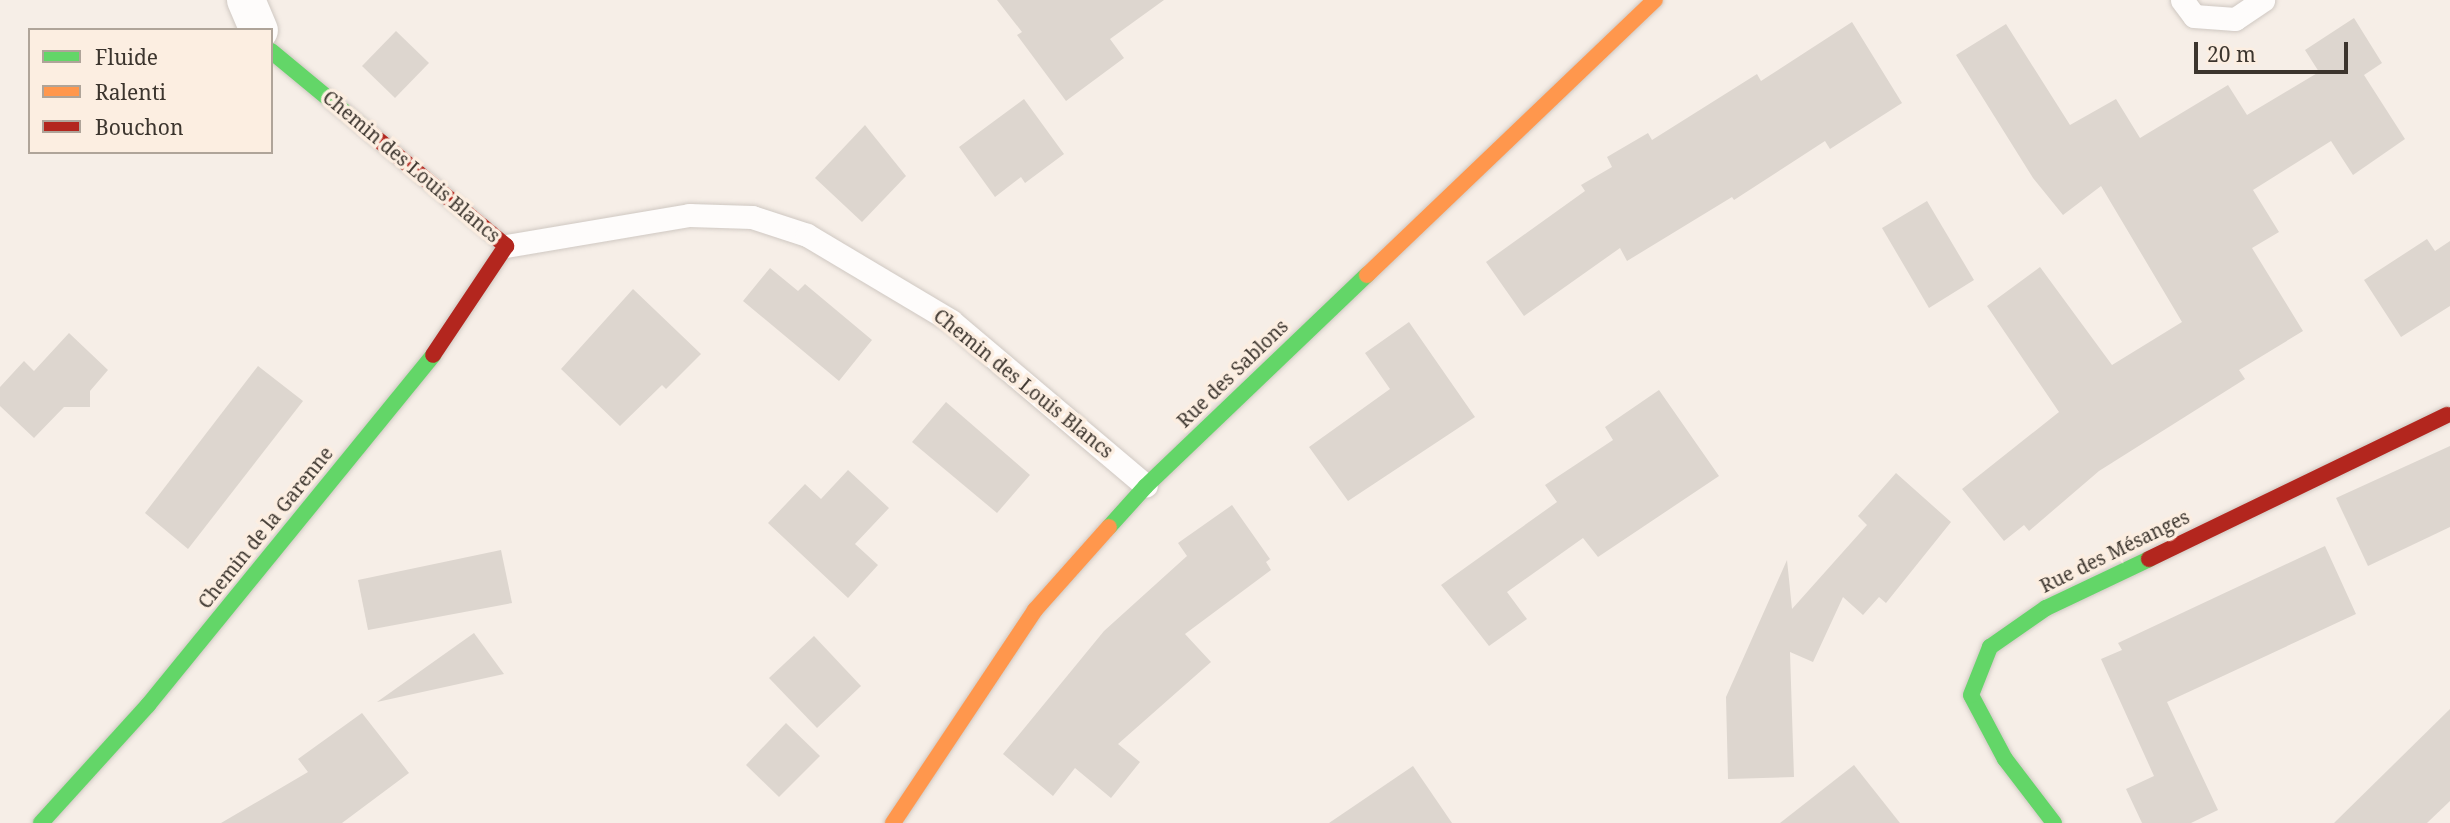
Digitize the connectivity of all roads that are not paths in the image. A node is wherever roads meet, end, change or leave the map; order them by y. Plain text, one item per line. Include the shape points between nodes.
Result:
1 (246, 0) edge
2 (1655, 0) edge
3 (2182, 0) edge
4 (2263, 0) edge
5 (258, 28) edge
6 (273, 53) edge
7 (506, 246) junction
8 (2447, 415) dead end
9 (1146, 486) junction
10 (41, 823) edge
11 (893, 823) edge
12 (2054, 823) edge

1 - 5 street
2 - 9 street, Rue des Sablons
3 - 4 lane via 2194,16 2235,19
6 - 7 street, Chemin des Louis Blancs
7 - 9 lane, Chemin des Louis Blancs via 689,215 752,217 807,235 951,321
7 - 10 street, Chemin de la Garenne via 444,341 381,422 148,705
8 - 12 street, Rue des Mésanges via 2046,608 1990,647 1970,695 2005,759
9 - 11 street, Rue des Sablons via 1035,610

